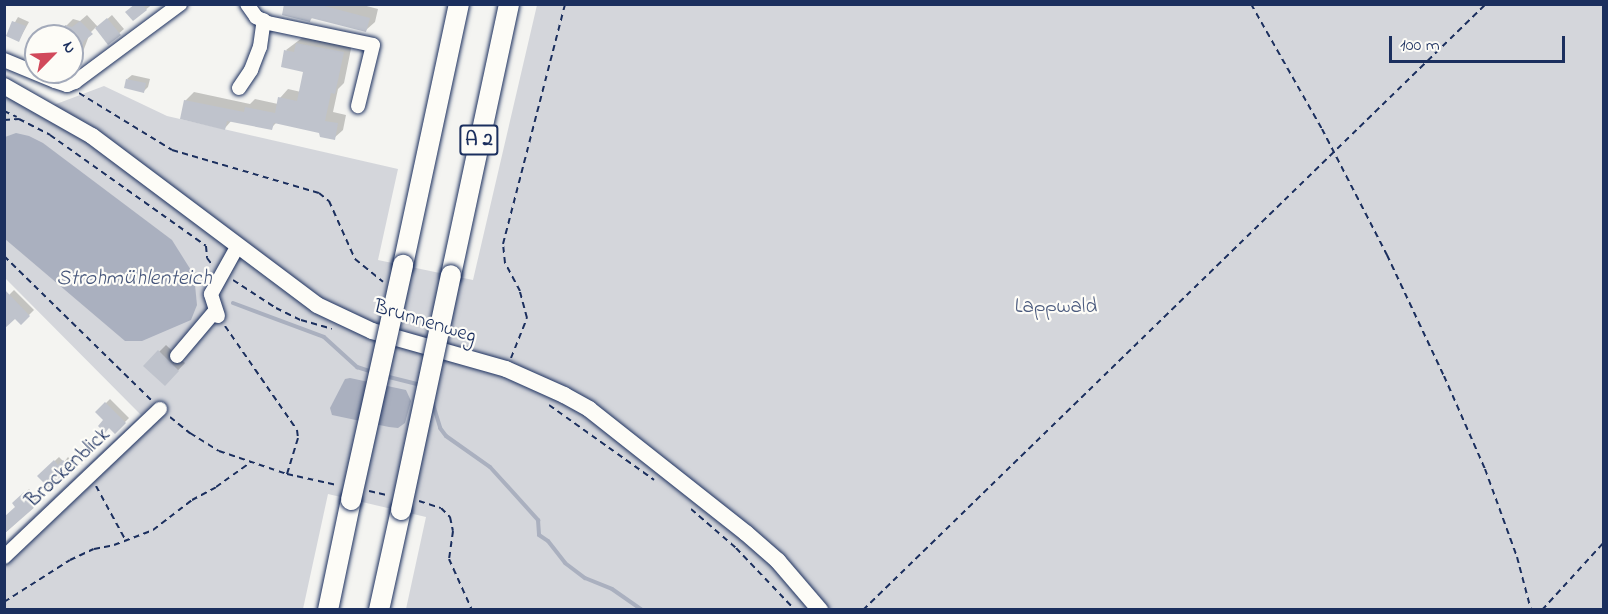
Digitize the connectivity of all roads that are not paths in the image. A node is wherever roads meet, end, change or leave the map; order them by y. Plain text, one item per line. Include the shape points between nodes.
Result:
1 (180, 4) edge
2 (247, 4) edge
3 (459, 4) edge
4 (509, 4) edge
5 (264, 20) junction
6 (4, 60) edge
7 (4, 86) edge
8 (239, 88) dead end
9 (358, 106) dead end
10 (237, 247) junction
11 (177, 356) dead end
12 (160, 409) road end
13 (4, 557) edge
14 (328, 609) edge
15 (379, 609) edge
16 (820, 609) edge

1 - 6 street via 91,73 67,85
2 - 5 street
3 - 14 highway, A 2, bridge
4 - 15 highway, A 2, bridge
5 - 8 street via 260,47
5 - 9 street via 374,45
7 - 10 main road, Brunnenweg via 92,136
10 - 11 street via 211,294 217,313
10 - 16 main road, Brunnenweg via 317,305 358,325 506,369 564,394 617,430 746,533 778,561
12 - 13 street, Brockenblick

